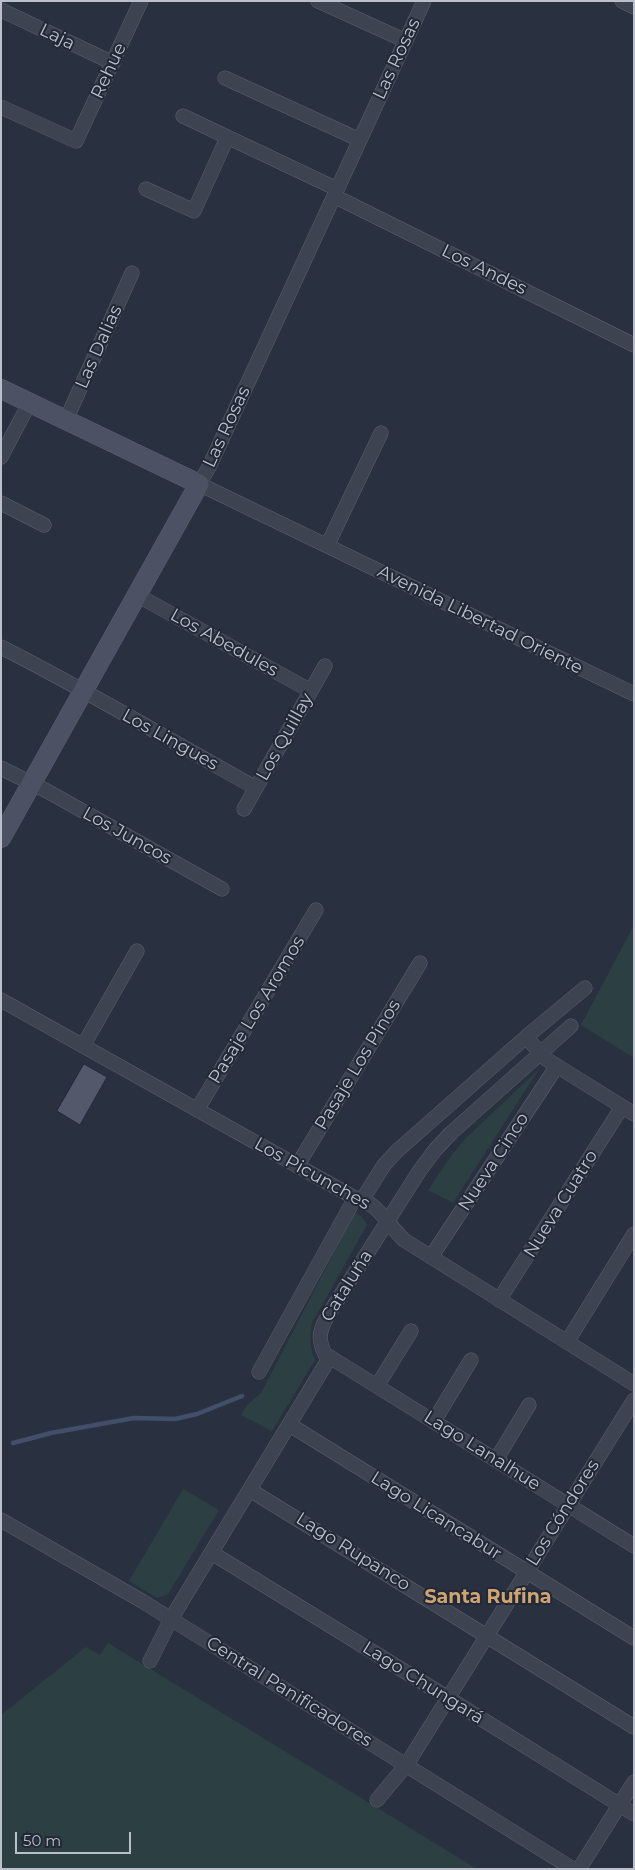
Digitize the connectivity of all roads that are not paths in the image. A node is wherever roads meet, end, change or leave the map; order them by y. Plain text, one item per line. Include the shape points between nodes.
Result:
1 (141, 1) edge
2 (318, 1) edge
3 (424, 1) edge
4 (622, 1) edge
5 (634, 7) edge
6 (1, 10) edge
7 (406, 41) junction
8 (113, 63) junction
9 (225, 78) dead end
10 (1, 107) edge
11 (182, 116) dead end
12 (226, 138) junction
13 (360, 140) junction
14 (146, 189) dead end
15 (335, 193) junction
16 (132, 273) dead end
17 (634, 344) edge
18 (1, 389) edge
19 (30, 402) junction
20 (66, 420) junction
21 (381, 433) dead end
22 (1, 457) edge
23 (199, 484) junction
24 (1, 503) edge
25 (44, 525) dead end
26 (327, 546) junction
27 (137, 595) junction
28 (1, 647) edge
29 (325, 666) dead end
30 (84, 691) junction
31 (311, 691) junction
32 (634, 694) edge
33 (1, 768) edge
34 (32, 784) junction
35 (256, 788) junction
36 (244, 809) dead end
37 (1, 838) edge
38 (222, 889) dead end
39 (316, 910) dead end
40 (137, 951) dead end
41 (420, 963) dead end
42 (585, 988) dead end
43 (1, 1000) edge
44 (571, 1026) dead end
45 (526, 1036) junction
46 (84, 1046) junction
47 (540, 1052) junction
48 (557, 1066) junction
49 (197, 1110) junction
50 (628, 1111) edge
51 (297, 1166) junction
52 (358, 1199) junction
53 (387, 1221) junction
54 (634, 1234) edge
55 (431, 1258) junction
56 (500, 1300) junction
57 (411, 1331) dead end
58 (567, 1342) junction
59 (330, 1357) junction
60 (471, 1360) dead end
61 (259, 1372) dead end
62 (634, 1384) edge
63 (377, 1386) junction
64 (634, 1400) edge
65 (529, 1405) dead end
66 (434, 1421) junction
67 (290, 1425) junction
68 (496, 1460) junction
69 (250, 1490) junction
70 (568, 1505) junction
71 (1, 1520) edge
72 (634, 1546) edge
73 (212, 1553) junction
74 (527, 1571) junction
75 (171, 1619) junction
76 (487, 1635) junction
77 (634, 1638) edge
78 (150, 1661) dead end
79 (448, 1698) junction
80 (634, 1727) edge
81 (407, 1764) junction
82 (634, 1782) edge
83 (376, 1800) dead end
84 (619, 1805) junction
85 (634, 1814) edge
86 (573, 1869) edge
87 (579, 1869) edge

1 - 8 street, Rehue
2 - 7 street
3 - 7 street, Las Rosas
4 - 5 street
6 - 8 street, Laja
7 - 13 street, Las Rosas
8 - 10 street, Rehue via 76,142
9 - 13 street
11 - 12 street, Los Andes
12 - 14 street via 194,210
12 - 15 street, Los Andes
13 - 15 street, Las Rosas
15 - 17 street, Los Andes
15 - 23 street, Las Rosas
16 - 20 street, Las Dalias
18 - 19 main road, Avenida Libertad Oriente
19 - 20 main road, Avenida Libertad Oriente
19 - 22 street
20 - 23 main road, Avenida Libertad Oriente
21 - 26 street
23 - 26 street, Avenida Libertad Oriente
23 - 27 main road, Las Rosas
24 - 25 street
26 - 32 street, Avenida Libertad Oriente
27 - 30 main road, Las Rosas
27 - 31 street, Los Abedules
28 - 30 street, Los Lingues
29 - 31 street, Los Quillay
30 - 34 main road, Las Rosas
30 - 35 street, Los Lingues
31 - 35 street, Los Quillay
33 - 34 street, Los Juncos
34 - 37 main road, Las Rosas
34 - 38 street, Los Juncos
35 - 36 street, Los Quillay
39 - 49 street, Pasaje Los Aromos
40 - 46 street
41 - 51 street, Pasaje Los Pinos
42 - 45 street
43 - 46 street, Los Picunches
44 - 47 street, Cataluña
45 - 47 street
45 - 52 street via 397,1151
46 - 49 street, Los Picunches
47 - 48 street
47 - 53 street, Cataluña via 435,1150
48 - 50 street
48 - 55 street, Nueva Cinco
49 - 51 street, Los Picunches
50 - 56 street, Nueva Cuatro
51 - 52 street, Los Picunches
52 - 53 street, Los Picunches via 374,1207
52 - 61 street
53 - 55 street, Los Picunches via 404,1240
53 - 59 street, Cataluña via 321,1326 321,1346
54 - 58 street
55 - 56 street, Los Picunches
56 - 58 street, Los Picunches
57 - 63 street
58 - 62 street, Los Picunches
59 - 63 street, Lago Lanalhue
59 - 67 street
60 - 66 street
63 - 66 street, Lago Lanalhue
64 - 70 street, Los Cóndores
65 - 68 street
66 - 68 street, Lago Lanalhue
67 - 69 street
67 - 74 street, Lago Licancabur
68 - 70 street, Lago Lanalhue
69 - 73 street
69 - 76 street, Lago Rupanco
70 - 72 street, Lago Lanalhue
70 - 74 street, Los Cóndores
71 - 75 street, Central Panificadores
73 - 75 street
73 - 79 street, Lago Chungará
74 - 76 street, Los Cóndores
74 - 77 street, Lago Licancabur
75 - 78 street
75 - 81 street, Central Panificadores
76 - 79 street, Los Cóndores
76 - 80 street, Lago Rupanco
79 - 81 street, Los Cóndores
79 - 84 street, Lago Chungará
81 - 83 street, Los Cóndores
81 - 86 street, Central Panificadores
82 - 84 street
84 - 85 street, Lago Chungará
84 - 87 street

